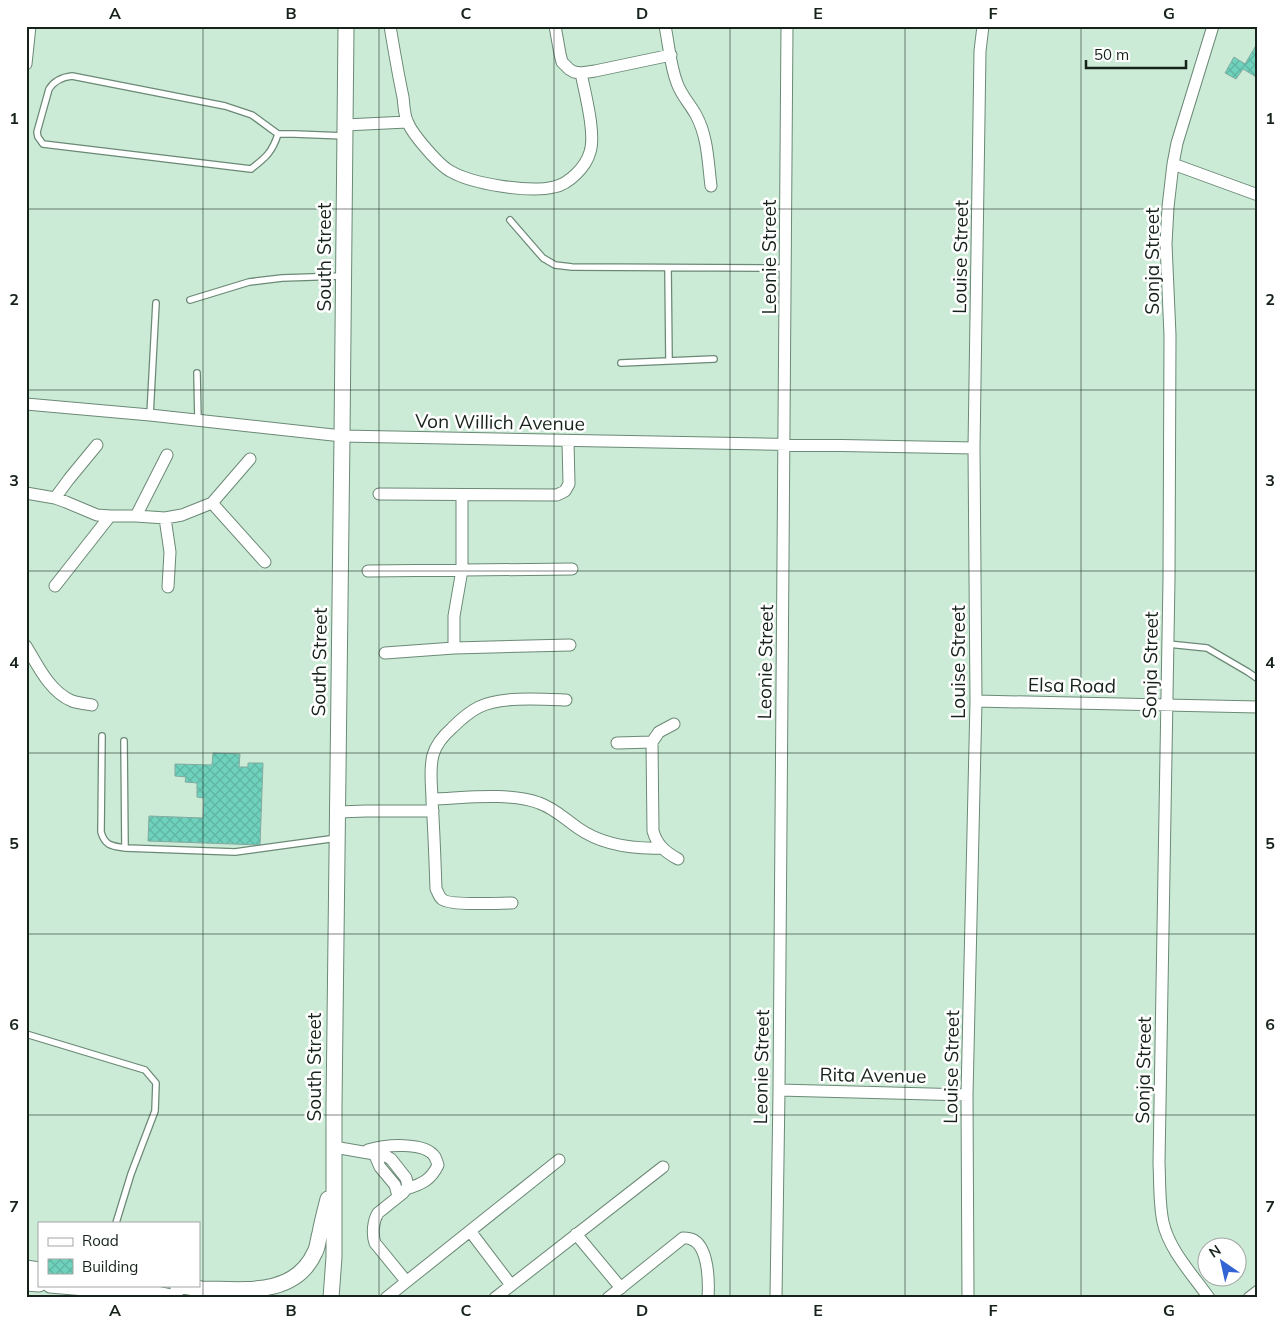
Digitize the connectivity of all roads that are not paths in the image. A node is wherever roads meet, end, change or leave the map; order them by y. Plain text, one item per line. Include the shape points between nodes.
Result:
1 (30, 26) edge
2 (346, 26) edge
3 (390, 26) edge
4 (555, 26) edge
5 (665, 26) edge
6 (788, 26) edge
7 (983, 26) edge
8 (1213, 26) edge
9 (27, 40) edge
10 (671, 55) junction
11 (26, 64) edge
12 (581, 73) junction
13 (407, 122) junction
14 (345, 130) junction
15 (278, 134) junction
16 (1173, 164) junction
17 (711, 186) dead end
18 (1258, 195) edge
19 (510, 220) dead end
20 (668, 268) junction
21 (786, 268) junction
22 (344, 276) junction
23 (190, 300) dead end
24 (156, 303) dead end
25 (714, 360) dead end
26 (669, 361) junction
27 (621, 363) dead end
28 (197, 373) dead end
29 (26, 404) edge
30 (150, 416) junction
31 (198, 421) junction
32 (342, 436) junction
33 (568, 441) junction
34 (785, 444) junction
35 (97, 445) dead end
36 (974, 448) junction
37 (167, 455) dead end
38 (250, 458) dead end
39 (26, 493) edge
40 (379, 494) dead end
41 (462, 495) junction
42 (55, 498) junction
43 (212, 503) junction
44 (110, 516) junction
45 (136, 516) junction
46 (165, 518) junction
47 (265, 562) dead end
48 (572, 569) dead end
49 (462, 570) junction
50 (368, 571) dead end
51 (55, 586) dead end
52 (168, 587) dead end
53 (1168, 644) junction
54 (570, 645) dead end
55 (26, 646) edge
56 (454, 648) junction
57 (385, 653) dead end
58 (1258, 679) edge
59 (566, 700) dead end
60 (976, 701) junction
61 (92, 705) dead end
62 (1167, 705) junction
63 (1258, 707) edge
64 (674, 724) dead end
65 (102, 736) dead end
66 (124, 741) dead end
67 (652, 742) junction
68 (617, 743) dead end
69 (433, 805) junction
70 (338, 812) junction
71 (337, 838) junction
72 (125, 848) junction
73 (662, 848) junction
74 (678, 859) dead end
75 (512, 903) dead end
76 (26, 1034) edge
77 (779, 1090) junction
78 (967, 1095) junction
79 (334, 1147) junction
80 (362, 1152) junction
81 (559, 1160) dead end
82 (663, 1167) dead end
83 (334, 1171) junction
84 (402, 1193) junction
85 (116, 1222) edge
86 (470, 1231) junction
87 (576, 1234) junction
88 (406, 1281) junction
89 (511, 1285) junction
90 (68, 1286) edge
91 (183, 1286) edge
92 (104, 1288) edge
93 (621, 1288) junction
94 (201, 1289) junction
95 (1258, 1291) edge
96 (176, 1298) edge
97 (229, 1298) edge
98 (331, 1298) edge
99 (386, 1298) edge
100 (495, 1298) edge
101 (608, 1298) edge
102 (708, 1298) edge
103 (776, 1298) edge
104 (968, 1298) edge
105 (1209, 1298) edge
106 (1249, 1298) edge

1 - 9 street
2 - 14 street, South Street
3 - 13 street
4 - 12 street via 562,62 574,72
5 - 10 street
6 - 21 street, Leonie Street
7 - 36 street, Louise Street
8 - 16 street, Sonja Street
9 - 11 street
10 - 12 street
10 - 17 street via 681,93 697,116 702,132
12 - 13 street via 592,145 586,161 572,178 553,188 495,186 456,175 441,166
13 - 14 street
14 - 15 lane
14 - 22 street, South Street
15 - 15 lane via 252,115 224,106 72,76 52,84 37,132 43,144 251,169 267,156
16 - 18 street
16 - 53 street, Sonja Street via 1166,244 1170,335
19 - 20 lane via 543,258 555,265 572,268
20 - 21 lane
20 - 26 lane
21 - 34 street, Leonie Street
22 - 23 lane via 249,282
22 - 32 street, South Street
24 - 30 lane
25 - 26 lane
26 - 27 lane
28 - 31 lane
29 - 30 street, Von Willich Avenue
30 - 31 street, Von Willich Avenue
31 - 32 street, Von Willich Avenue
32 - 33 street, Von Willich Avenue
32 - 70 street, South Street
33 - 34 street, Von Willich Avenue
33 - 41 street via 569,484 561,494
34 - 36 street, Von Willich Avenue
34 - 77 street, Leonie Street
35 - 42 street
36 - 60 street, Louise Street
37 - 45 street
38 - 43 street
39 - 42 street
40 - 41 street
41 - 49 street
42 - 44 street via 97,515
43 - 46 street
43 - 47 street
44 - 45 street
44 - 51 street
45 - 46 street
46 - 52 street via 170,552
48 - 49 street
49 - 50 street
49 - 56 street via 454,616
53 - 58 lane via 1207,648
53 - 62 street, Sonja Street
54 - 56 street
55 - 61 street via 56,690 74,702
56 - 57 street
59 - 69 street via 490,703 454,725 438,742 433,754
60 - 62 street, Elsa Road
60 - 78 street, Louise Street
62 - 63 street, Elsa Road
62 - 105 street, Sonja Street via 1160,1206 1168,1237
64 - 67 street via 659,732
65 - 72 lane via 101,832 105,842
66 - 72 lane
67 - 68 street
67 - 73 street via 653,831
69 - 70 street
69 - 73 street via 493,797 524,799 548,807 599,840 638,848
69 - 75 street via 436,889 441,899 456,903
70 - 71 street, South Street
71 - 72 lane via 235,852
71 - 79 street, South Street
73 - 74 street
76 - 85 lane via 145,1070 156,1083 155,1111
77 - 78 street, Rita Avenue
77 - 103 street, Leonie Street
78 - 104 street, Louise Street
79 - 80 street
79 - 83 street, South Street
80 - 84 street via 374,1153 380,1167
80 - 84 street via 372,1148 412,1146 420,1147 435,1157 438,1165 434,1174
81 - 86 street
82 - 87 street
83 - 94 street via 316,1251 298,1274 274,1287
83 - 98 street, South Street
84 - 88 street via 375,1217 374,1240
86 - 88 street
86 - 89 street
87 - 89 street
87 - 93 street
88 - 99 street
89 - 100 street
90 - 92 street
91 - 94 street
92 - 96 street
93 - 101 street
93 - 102 street via 683,1238 691,1238 697,1242 704,1256 709,1280
94 - 97 street
95 - 106 street

